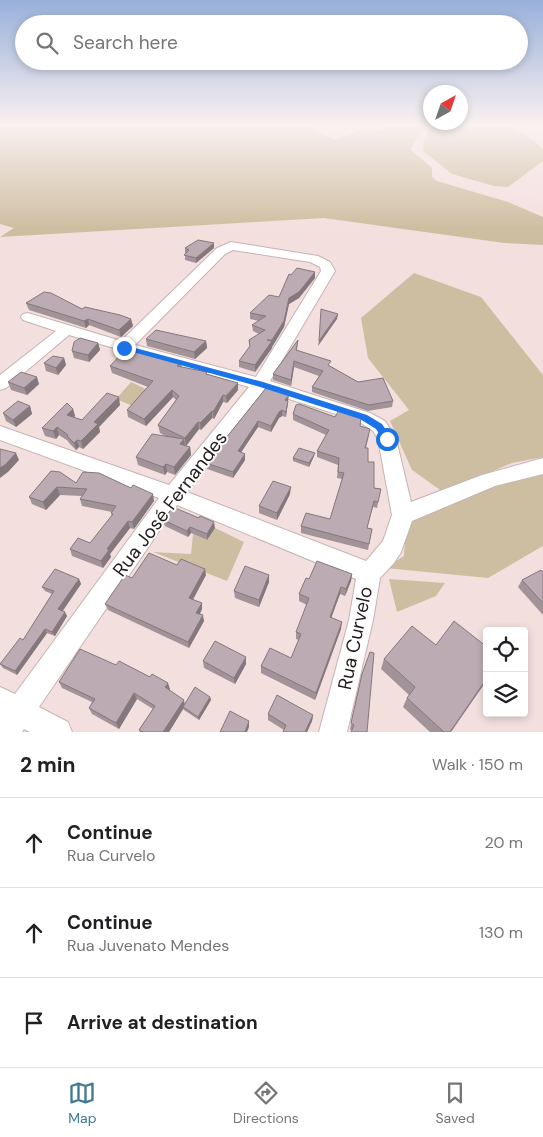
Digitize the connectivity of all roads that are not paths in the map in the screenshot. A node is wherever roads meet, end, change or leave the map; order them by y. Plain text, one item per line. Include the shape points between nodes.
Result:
1 (28, 317) dead end
2 (66, 330) junction
3 (124, 348) junction
4 (0, 384) edge
5 (260, 384) junction
6 (0, 433) edge
7 (543, 466) edge
8 (174, 495) junction
9 (403, 515) junction
10 (369, 573) junction
11 (8, 715) edge
12 (58, 732) edge
13 (333, 732) edge

1 - 2 street
2 - 3 street
2 - 4 street
3 - 5 street
3 - 5 street, Rua José Fernandes via 221,251 236,245 313,259 325,266 328,272
5 - 8 street, Rua José Fernandes
5 - 9 street, Rua Curvelo via 364,417 379,426 387,439
6 - 8 street
7 - 9 street via 459,490
8 - 10 street
8 - 11 street, Rua José Fernandes
9 - 10 street, Rua Curvelo via 394,545
10 - 13 street, Rua Curvelo via 360,628
11 - 12 street

